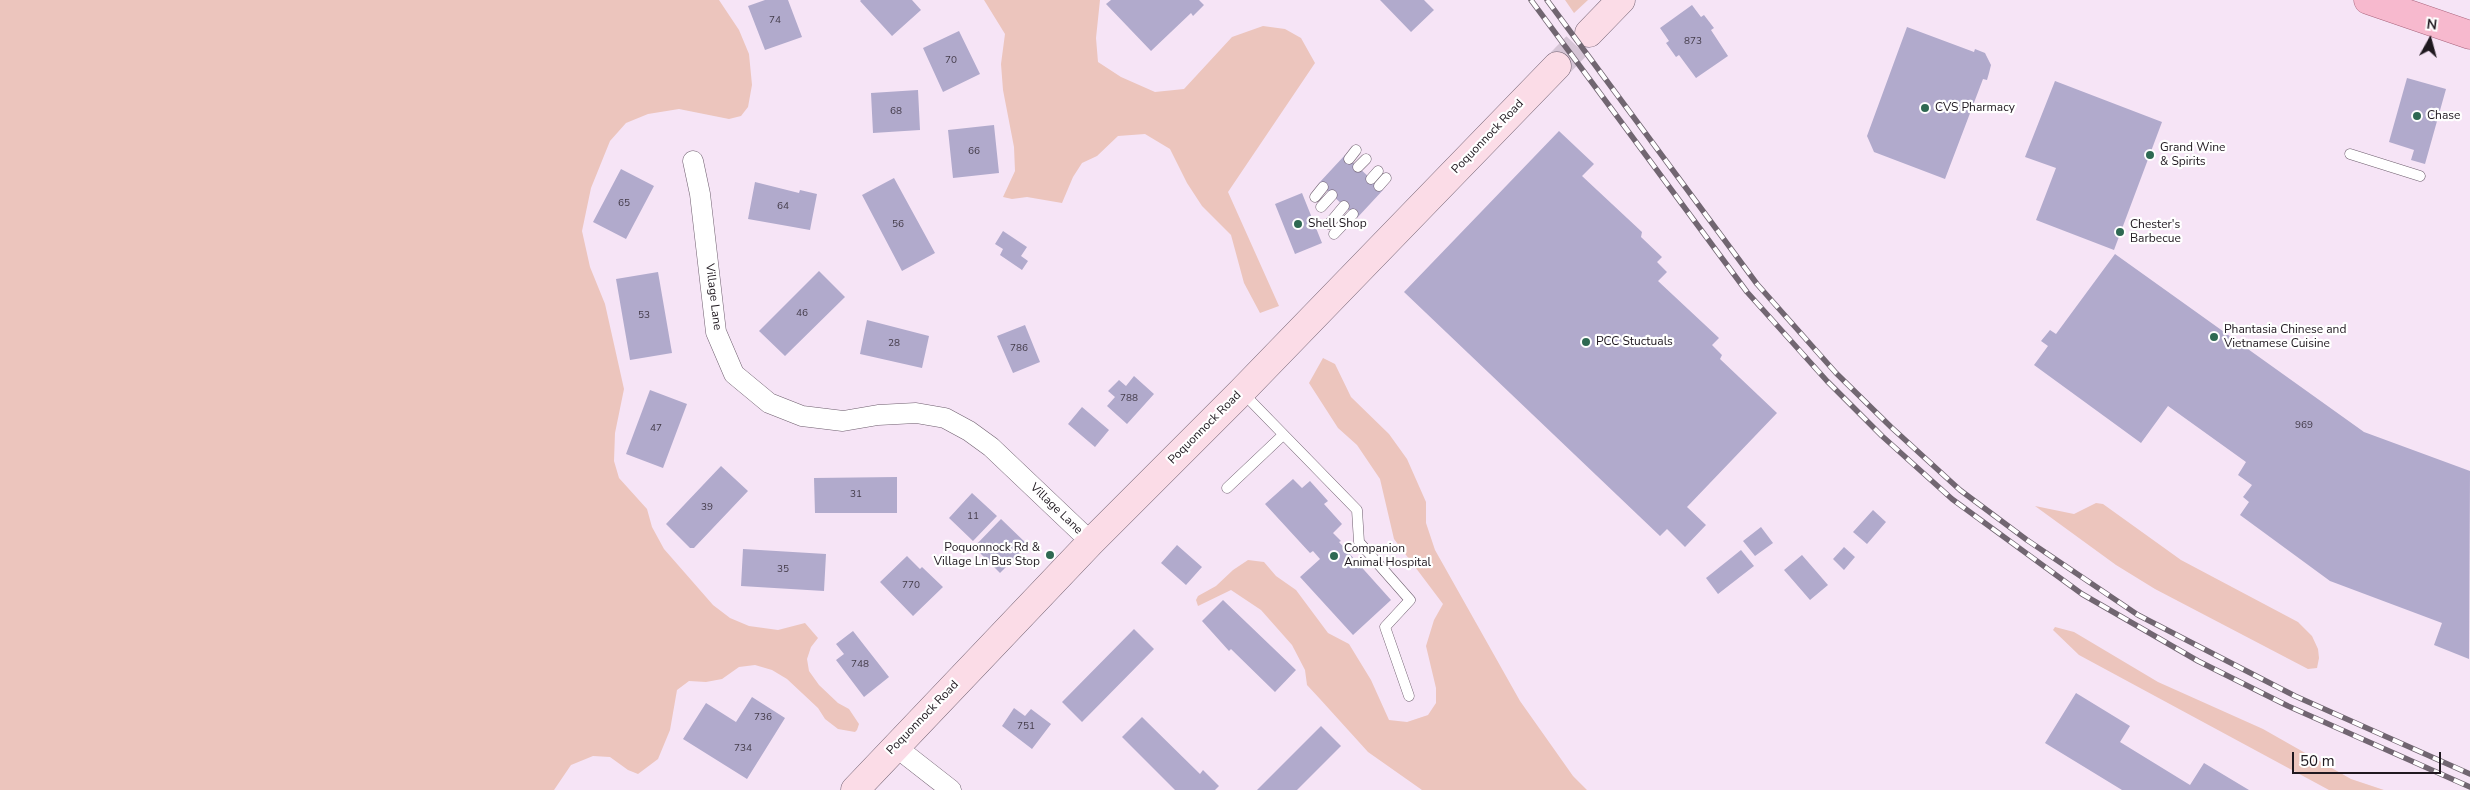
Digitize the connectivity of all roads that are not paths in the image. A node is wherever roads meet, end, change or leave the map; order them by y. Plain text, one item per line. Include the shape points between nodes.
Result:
1 (1621, 0) edge
2 (2368, 0) edge
3 (1589, 33) tunnel mouth
4 (2470, 35) edge
5 (1557, 66) tunnel mouth
6 (1356, 150) dead end
7 (2350, 154) dead end
8 (1349, 158) dead end
9 (1366, 159) dead end
10 (693, 161) dead end
11 (1358, 167) dead end
12 (2420, 176) dead end
13 (1381, 178) dead end
14 (1371, 179) dead end
15 (1324, 187) dead end
16 (1332, 195) dead end
17 (1315, 196) dead end
18 (1344, 206) dead end
19 (1321, 207) dead end
20 (1353, 214) dead end
21 (1328, 224) dead end
22 (1334, 234) dead end
23 (1241, 392) junction
24 (1283, 435) junction
25 (1226, 488) dead end
26 (1091, 542) junction
27 (1408, 696) dead end
28 (896, 747) junction
29 (855, 790) edge
30 (951, 790) edge

1 - 3 street
2 - 4 main road
5 - 23 street, Poquonnock Road
6 - 8 lane
7 - 12 lane
9 - 11 lane
10 - 26 street, Village Lane via 700,194 716,332 734,374 769,403 802,416 843,421 878,414 916,413 945,418 992,447
13 - 14 lane
15 - 17 lane
16 - 19 lane
18 - 21 lane
20 - 22 lane
23 - 24 lane
23 - 26 street, Poquonnock Road
24 - 25 lane
24 - 27 lane via 1357,510 1359,542 1410,600 1385,627
26 - 28 street, Poquonnock Road
28 - 29 street, Poquonnock Road
28 - 30 street

